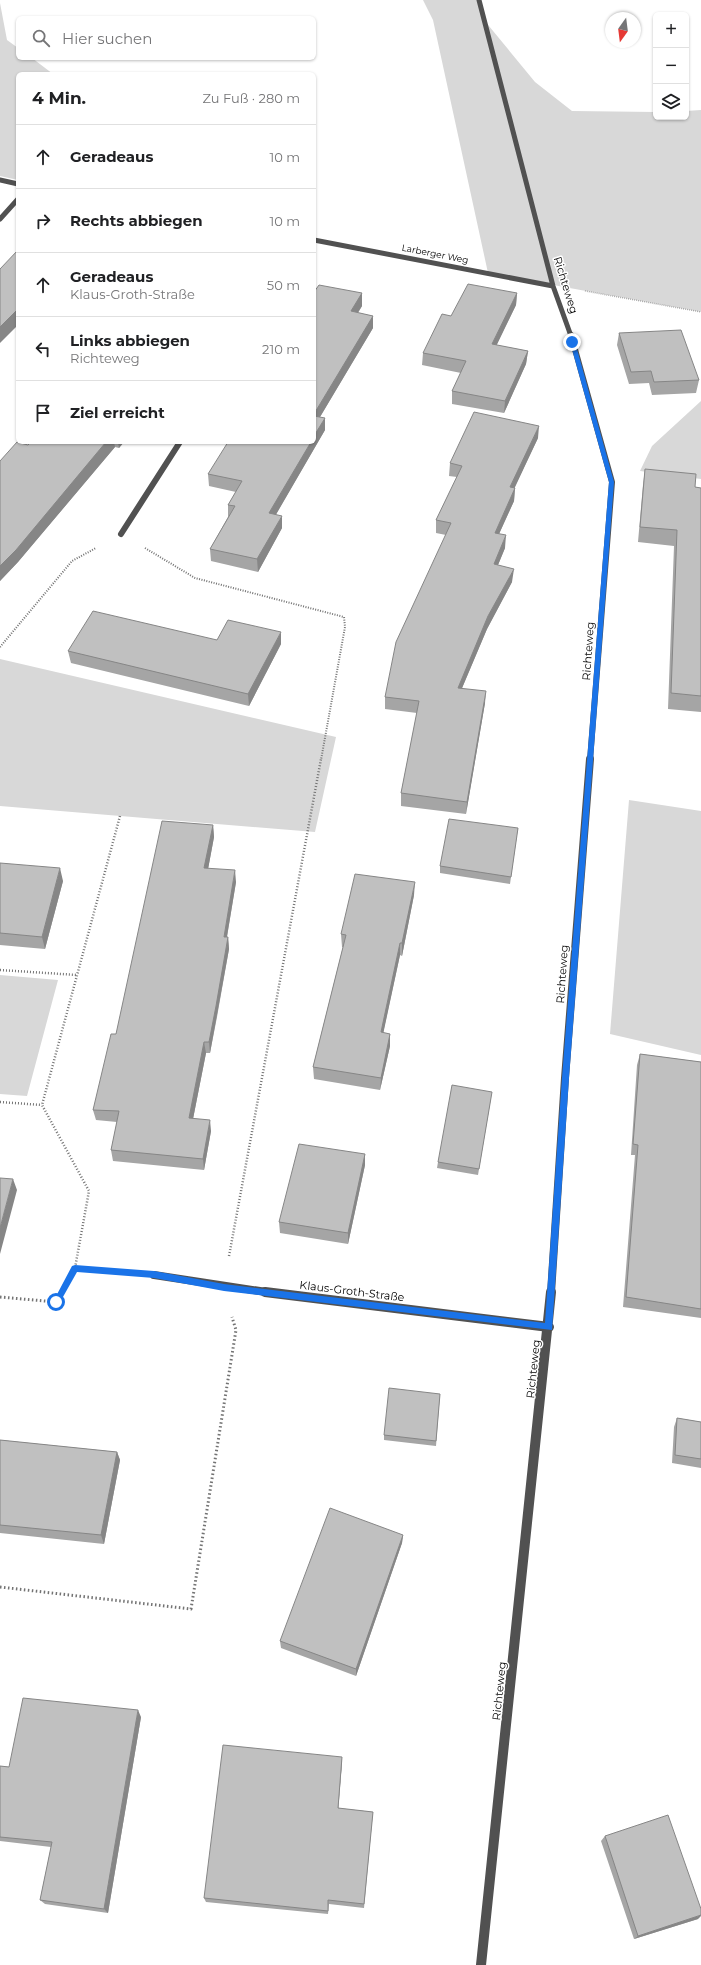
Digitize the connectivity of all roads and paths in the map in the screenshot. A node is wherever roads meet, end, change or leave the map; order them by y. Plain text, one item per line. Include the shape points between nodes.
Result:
1 (479, 0) edge
2 (0, 180) edge
3 (16, 184) edge
4 (16, 201) edge
5 (0, 219) edge
6 (316, 240) edge
7 (553, 286) junction
8 (701, 312) edge
9 (179, 444) edge
10 (121, 534) junction
11 (0, 647) edge
12 (120, 816) dead end
13 (0, 970) edge
14 (76, 975) junction
15 (0, 1102) edge
16 (42, 1105) junction
17 (75, 1268) junction
18 (154, 1275) joint
19 (224, 1287) junction
20 (0, 1296) edge
21 (549, 1327) junction
22 (0, 1587) edge
23 (481, 1965) edge

1 - 7 street, Richteweg
2 - 3 street
4 - 5 street
6 - 7 street, Larberger Weg
7 - 8 path
7 - 21 street, Richteweg via 572,342 612,482 565,1078
9 - 10 street
10 - 11 path via 72,561
10 - 19 path via 195,578 344,617 345,627
12 - 14 path
13 - 14 path
14 - 16 path
15 - 16 path
16 - 17 path via 89,1191
17 - 18 path
17 - 20 path via 56,1302
18 - 19 street, Klaus-Groth-Straße
19 - 21 street, Klaus-Groth-Straße
19 - 22 path via 236,1330 191,1609
21 - 23 street, Richteweg

